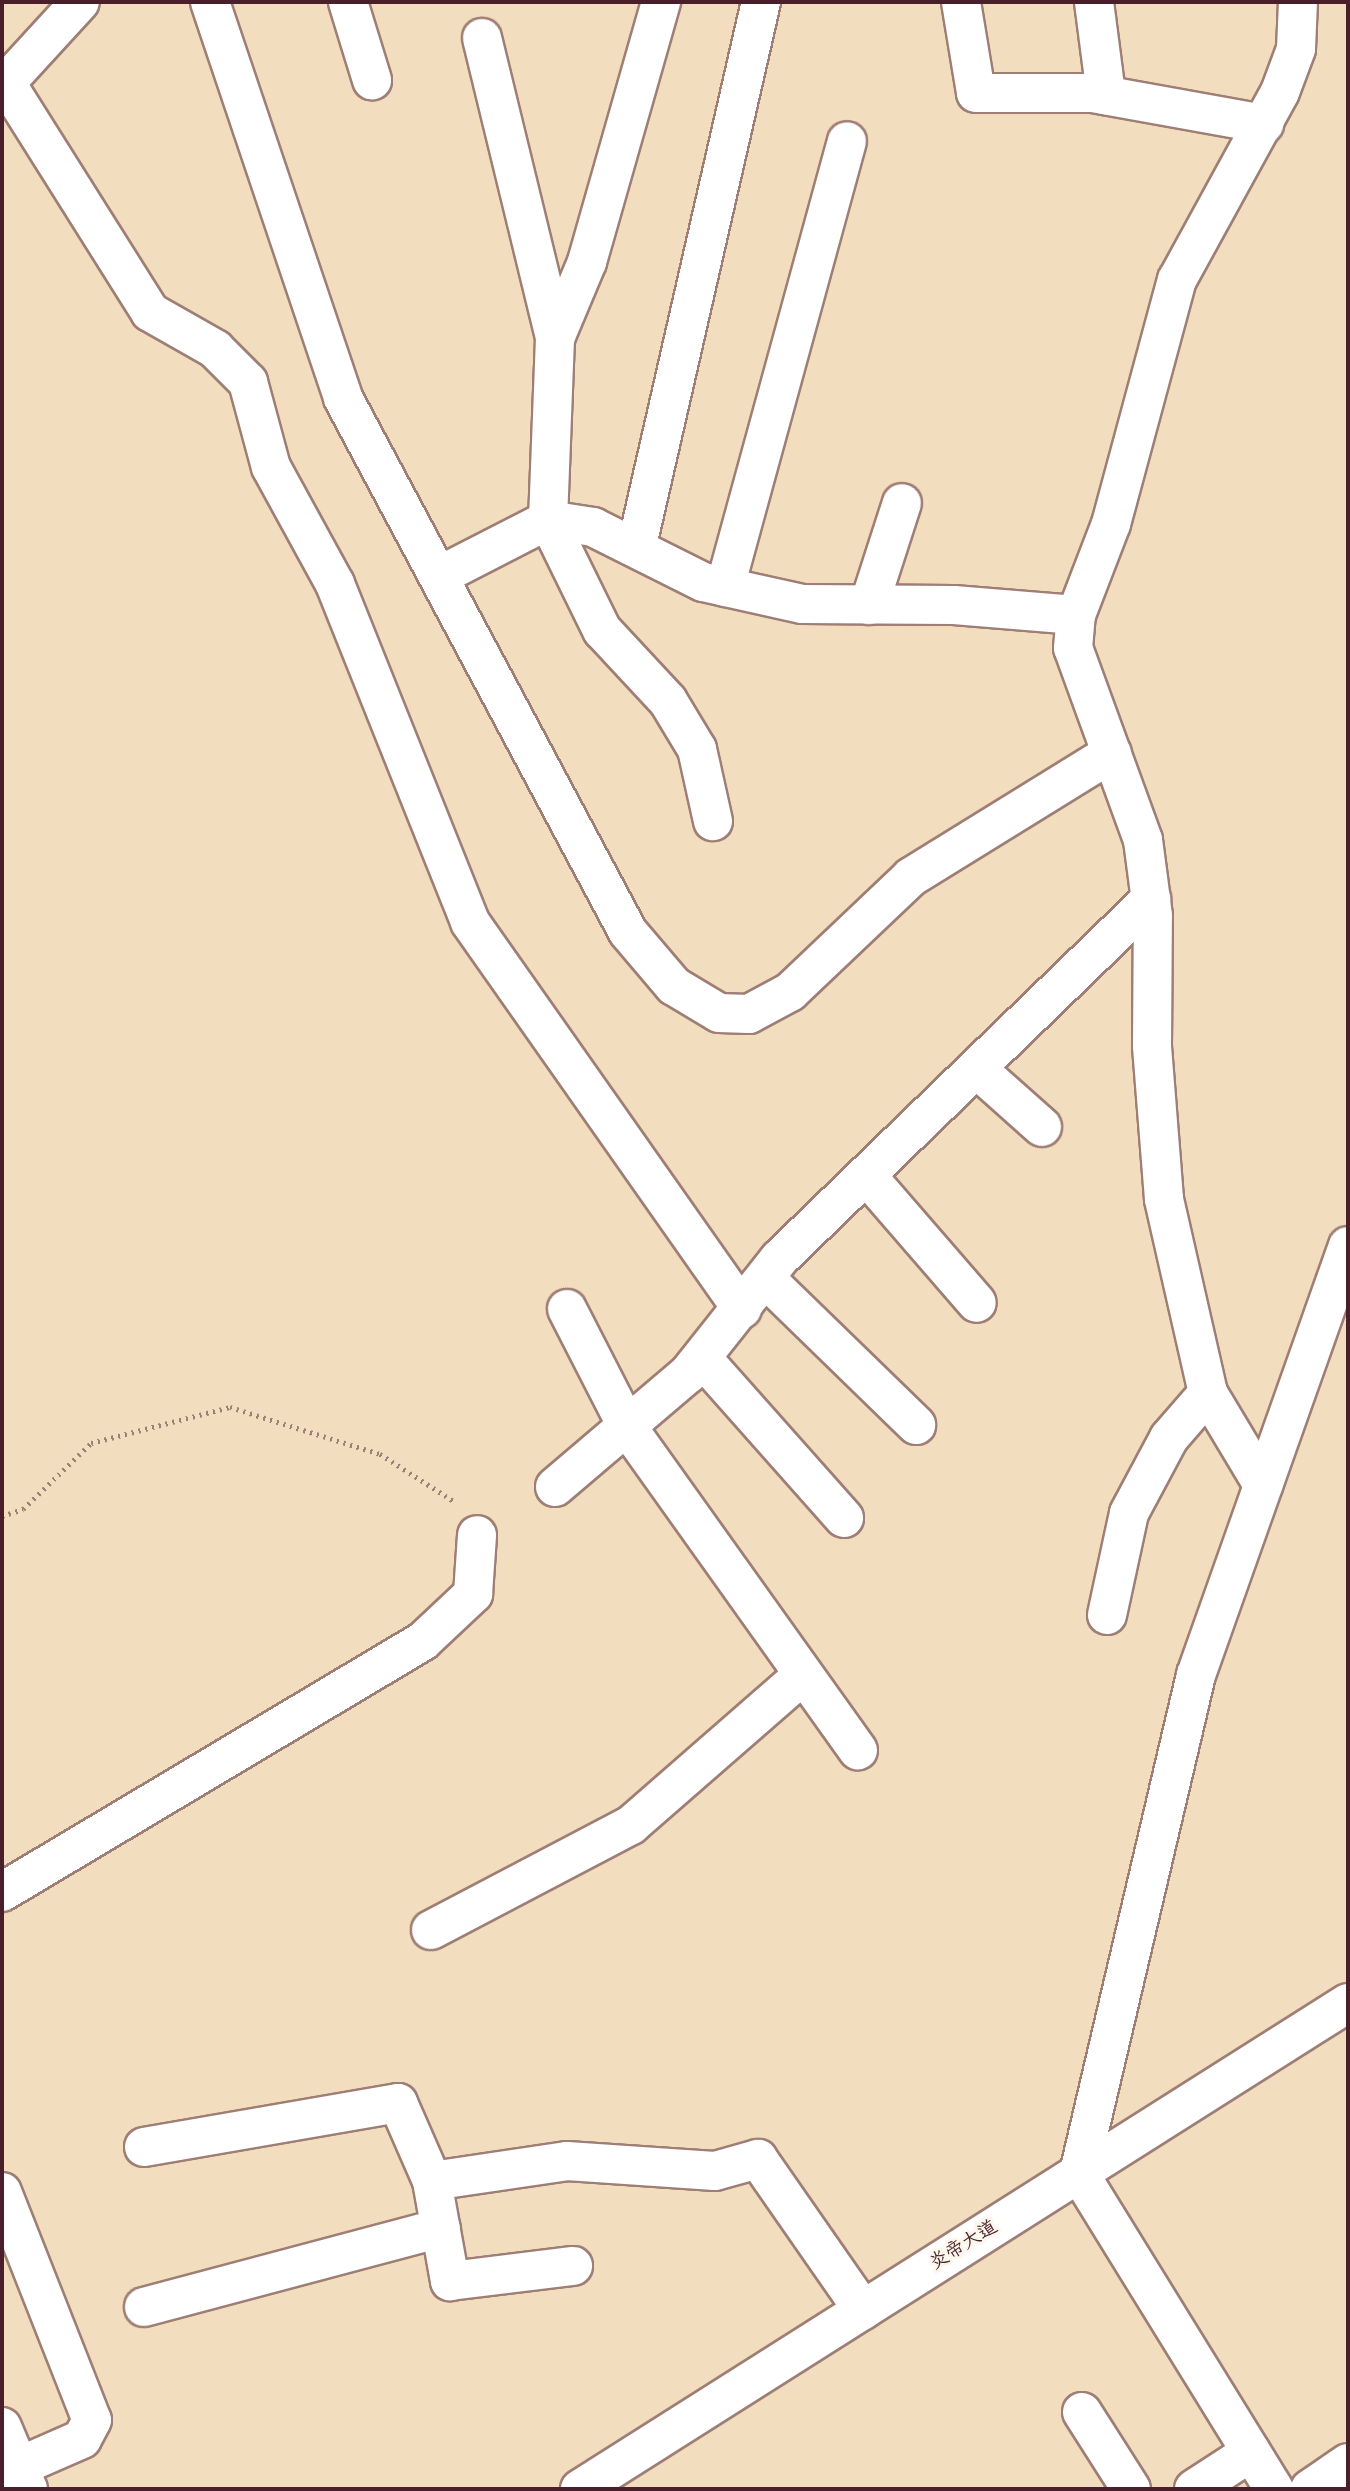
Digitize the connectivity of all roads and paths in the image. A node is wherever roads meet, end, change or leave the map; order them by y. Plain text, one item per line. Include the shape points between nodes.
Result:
1 (80, 2) edge
2 (210, 2) edge
3 (348, 2) edge
4 (661, 2) edge
5 (761, 2) edge
6 (961, 2) edge
7 (1094, 2) edge
8 (1298, 2) edge
9 (482, 38) dead end
10 (372, 80) dead end
11 (4, 85) edge
12 (1106, 95) junction
13 (1264, 124) junction
14 (847, 141) dead end
15 (555, 338) junction
16 (902, 502) dead end
17 (548, 520) junction
18 (637, 545) junction
19 (439, 576) junction
20 (725, 587) junction
21 (869, 605) junction
22 (1076, 615) junction
23 (1112, 753) junction
24 (713, 821) dead end
25 (1151, 899) junction
26 (976, 1069) junction
27 (1042, 1127) dead end
28 (866, 1175) junction
29 (1348, 1246) edge
30 (765, 1278) junction
31 (977, 1303) dead end
32 (567, 1309) dead end
33 (743, 1309) junction
34 (702, 1358) junction
35 (1208, 1393) junction
36 (916, 1425) dead end
37 (628, 1428) junction
38 (1263, 1485) junction
39 (555, 1487) dead end
40 (2, 1516) edge
41 (844, 1518) dead end
42 (477, 1535) joint
43 (1107, 1615) dead end
44 (803, 1675) junction
45 (858, 1750) dead end
46 (2, 1892) edge
47 (431, 1930) dead end
48 (1348, 2003) edge
49 (144, 2147) dead end
50 (1079, 2174) junction
51 (432, 2181) junction
52 (2, 2192) edge
53 (441, 2228) junction
54 (573, 2266) dead end
55 (144, 2307) dead end
56 (863, 2310) junction
57 (1082, 2413) dead end
58 (2, 2427) edge
59 (1251, 2452) junction
60 (1348, 2463) edge
61 (16, 2476) edge
62 (580, 2489) edge
63 (1130, 2489) edge
64 (1194, 2489) edge
65 (1274, 2489) edge
66 (1310, 2489) edge

1 - 11 street
2 - 19 street via 343,398
3 - 10 street
4 - 15 street via 587,262
5 - 18 street
6 - 12 street via 976,93
7 - 12 street
8 - 13 street via 1296,49
9 - 15 street
11 - 33 street via 150,312 215,349 248,382 271,467 335,584 471,922
12 - 13 street
13 - 22 street via 1177,280 1111,524
14 - 20 street
15 - 17 street
16 - 21 street
17 - 18 street via 593,527
17 - 19 street
17 - 24 street via 602,631 668,701 697,749
18 - 20 street
19 - 23 street via 628,932 674,986 719,1013 749,1014 790,992 911,877
20 - 21 street via 802,604
21 - 22 street
22 - 23 street via 1073,648
23 - 25 street via 1143,840
25 - 26 street
25 - 35 street via 1152,1045 1164,1199
26 - 27 street
26 - 28 street
28 - 30 street
28 - 31 street
29 - 38 street
30 - 33 street
30 - 36 street
32 - 37 street
33 - 34 street
34 - 37 street
34 - 41 street
35 - 38 street
35 - 43 street via 1168,1438 1129,1513
37 - 39 street
37 - 44 street
38 - 50 street via 1196,1675
40 - 42 path via 23,1509 91,1443 230,1407 380,1454 452,1498
42 - 46 street via 473,1594 423,1642
44 - 45 street
44 - 47 street via 631,1825
48 - 50 street, 炎帝大道
49 - 51 street via 398,2103
50 - 56 street, 炎帝大道
50 - 59 street
51 - 53 street
51 - 56 street via 567,2161 715,2171 758,2159
52 - 61 street via 92,2420 82,2439
53 - 54 street via 450,2281
53 - 55 street
56 - 62 street, 炎帝大道
57 - 63 street
58 - 61 street
59 - 64 street
59 - 65 street
60 - 66 street

